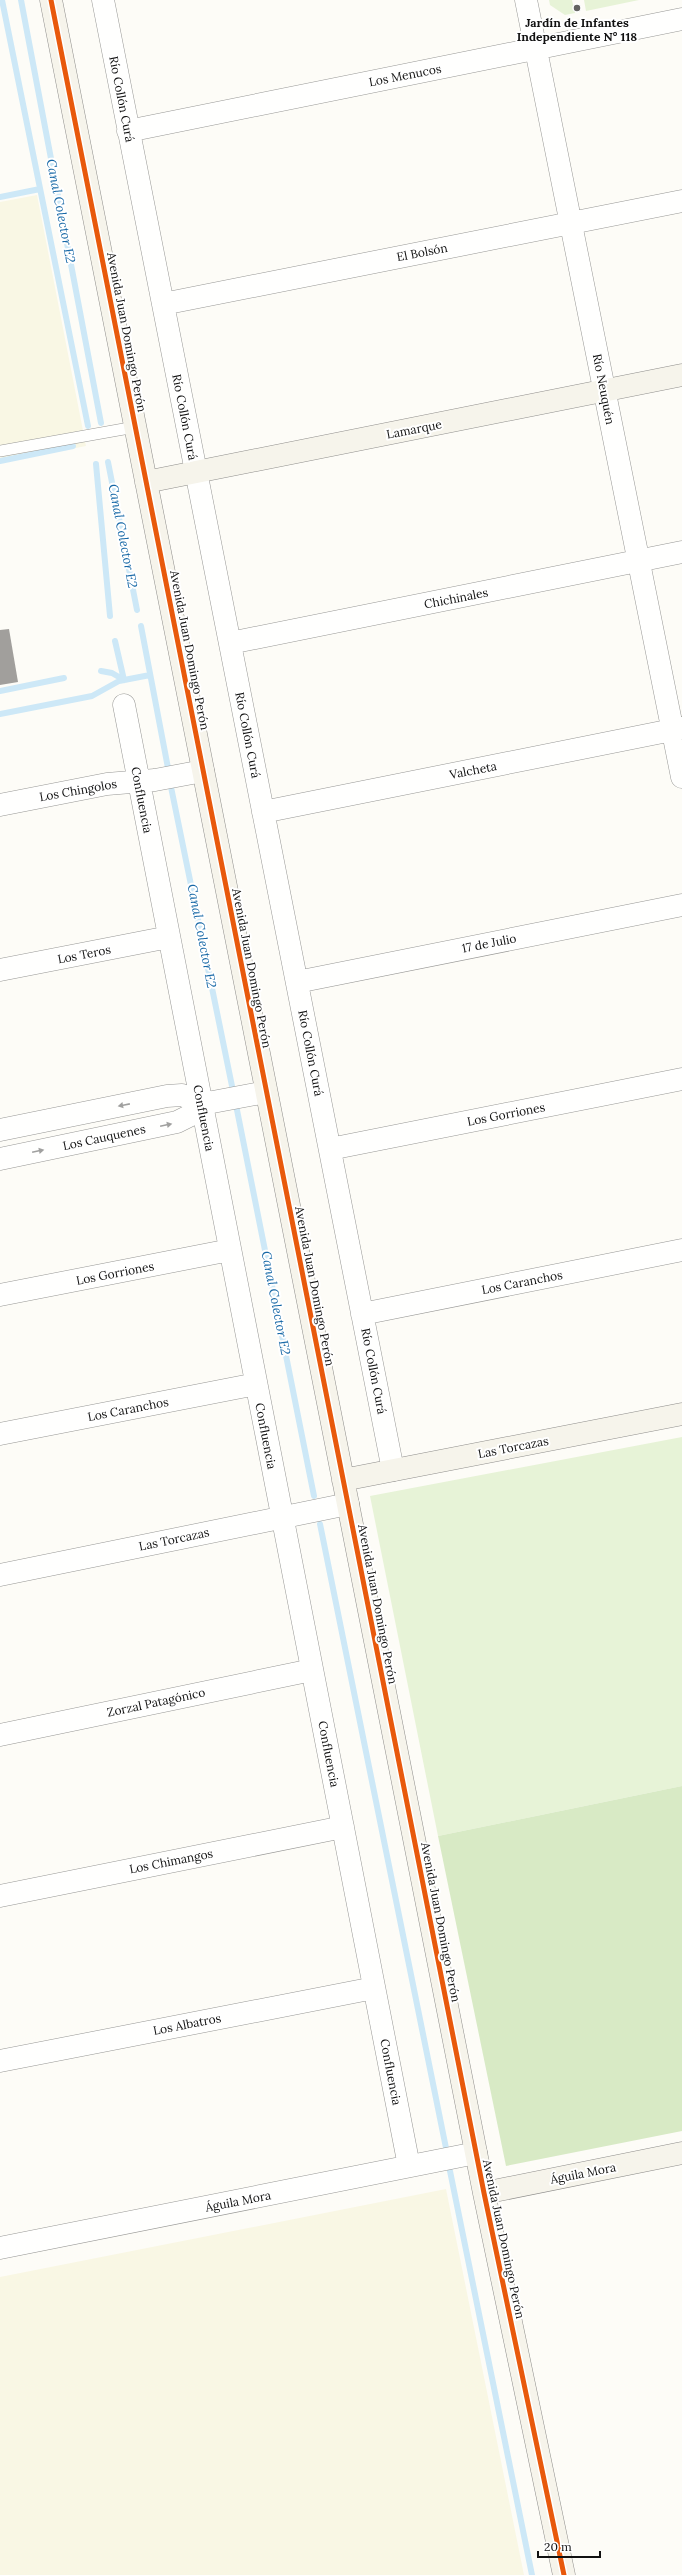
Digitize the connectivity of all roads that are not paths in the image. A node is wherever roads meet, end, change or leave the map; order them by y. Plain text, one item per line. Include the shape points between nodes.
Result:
1 (51, 0) edge
2 (103, 0) edge
3 (526, 0) edge
4 (682, 19) edge
5 (536, 49) junction
6 (128, 131) junction
7 (682, 201) edge
8 (571, 223) junction
9 (163, 304) junction
10 (682, 375) edge
11 (604, 390) junction
12 (135, 427) junction
13 (0, 451) edge
14 (196, 472) junction
15 (146, 482) junction
16 (682, 552) edge
17 (639, 561) junction
18 (230, 643) junction
19 (124, 705) dead end
20 (677, 729) edge
21 (203, 771) junction
22 (682, 777) edge
23 (138, 781) junction
24 (0, 805) edge
25 (263, 812) junction
26 (682, 905) edge
27 (169, 937) junction
28 (0, 970) edge
29 (297, 982) junction
30 (682, 1079) edge
31 (266, 1092) junction
32 (202, 1104) junction
33 (0, 1130) edge
34 (330, 1149) junction
35 (0, 1159) edge
36 (230, 1250) junction
37 (682, 1250) edge
38 (0, 1295) edge
39 (362, 1314) junction
40 (256, 1384) junction
41 (682, 1414) edge
42 (0, 1434) edge
43 (393, 1470) junction
44 (343, 1480) junction
45 (348, 1504) junction
46 (282, 1517) junction
47 (0, 1575) edge
48 (312, 1670) junction
49 (0, 1735) edge
50 (343, 1827) junction
51 (0, 1896) edge
52 (374, 1988) junction
53 (0, 2061) edge
54 (476, 2153) junction
55 (682, 2153) edge
56 (409, 2166) junction
57 (484, 2193) junction
58 (0, 2248) edge
59 (564, 2575) edge

1 - 12 street, Avenida Juan Domingo Perón
2 - 6 street, Río Collón Curá
3 - 5 street, Río Neuquén
4 - 5 street, Los Menucos
5 - 6 street, Los Menucos
5 - 8 street, Río Neuquén
6 - 9 street, Río Collón Curá
7 - 8 street, El Bolsón
8 - 9 street, El Bolsón
8 - 11 street, Río Neuquén
9 - 14 street, Río Collón Curá
10 - 11 street, Lamarque
11 - 14 street, Lamarque
11 - 17 street, Río Neuquén
12 - 13 lane
12 - 15 street, Avenida Juan Domingo Perón
14 - 15 street, Lamarque
14 - 18 street, Río Collón Curá
15 - 21 street, Avenida Juan Domingo Perón
16 - 17 street, Chichinales
17 - 18 street, Chichinales
17 - 20 street, Río Neuquén
18 - 25 street, Río Collón Curá
19 - 23 street, Confluencia
20 - 22 street, Río Neuquén
20 - 25 street, Valcheta
21 - 23 street, Los Chingolos
21 - 31 street, Avenida Juan Domingo Perón
23 - 24 street, Los Chingolos via 107,784
23 - 27 street, Confluencia
25 - 29 street, Río Collón Curá
26 - 29 street, 17 de Julio
27 - 28 street, Los Teros
27 - 32 street, Confluencia
29 - 34 street, Río Collón Curá
30 - 34 street, Los Gorriones
31 - 32 street
31 - 44 street, Avenida Juan Domingo Perón
32 -> 33 street via 182,1095 167,1096
35 -> 32 street, Los Cauquenes via 177,1122 193,1114
32 - 36 street, Confluencia
34 - 39 street, Río Collón Curá
36 - 38 street, Los Gorriones
36 - 40 street, Confluencia
37 - 39 street, Los Caranchos
39 - 43 street, Río Collón Curá
40 - 42 street, Los Caranchos
40 - 46 street, Confluencia
41 - 43 street, Las Torcazas
43 - 44 street, Las Torcazas
44 - 45 street, Avenida Juan Domingo Perón
45 - 46 street, Las Torcazas
45 - 54 street, Avenida Juan Domingo Perón
46 - 47 street, Las Torcazas
46 - 48 street, Confluencia
48 - 49 street, Zorzal Patagónico
48 - 50 street, Confluencia
50 - 51 street, Los Chimangos
50 - 52 street, Confluencia
52 - 53 street, Los Albatros
52 - 56 street, Confluencia
54 - 56 street, Águila Mora
54 - 57 street, Avenida Juan Domingo Perón
55 - 57 street, Águila Mora
56 - 58 street, Águila Mora
57 - 59 street, Avenida Juan Domingo Perón

